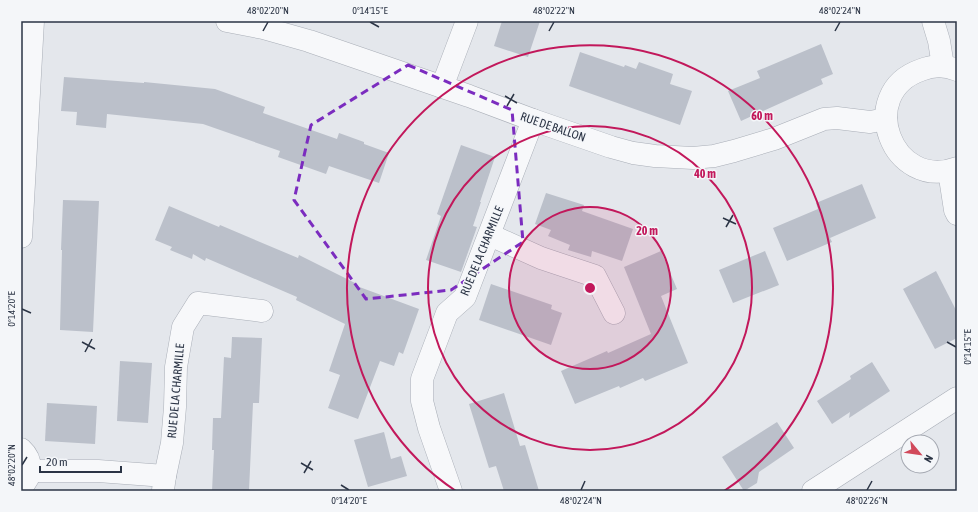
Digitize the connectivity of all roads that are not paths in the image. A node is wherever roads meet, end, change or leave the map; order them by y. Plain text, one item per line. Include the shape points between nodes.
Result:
1 (33, 21) edge
2 (227, 21) edge
3 (467, 21) edge
4 (933, 21) edge
5 (950, 68) edge
6 (442, 87) junction
7 (886, 119) junction
8 (533, 120) junction
9 (953, 170) edge
10 (957, 214) edge
11 (490, 235) junction
12 (21, 237) edge
13 (262, 311) dead end
14 (614, 313) dead end
15 (957, 398) edge
16 (21, 450) edge
17 (26, 479) edge
18 (164, 484) edge
19 (451, 491) edge
20 (813, 491) edge

1 - 12 street
2 - 6 street, RUE DE BALLON via 264,28
3 - 6 street
4 - 5 street
5 - 7 street via 925,68 906,78 891,96
6 - 8 street, RUE DE BALLON
7 - 8 street, RUE DE BALLON via 870,122 824,119 734,152 693,158 633,153
7 - 9 street via 890,140 904,159 925,170
8 - 11 street, RUE DE LA CHARMILLE
9 - 10 street
11 - 14 street via 541,258 595,276
11 - 19 street, RUE DE LA CHARMILLE via 465,297 447,313 422,379 423,408
13 - 18 street, RUE DE LA CHARMILLE via 198,304 183,327 176,367 172,443
15 - 20 street
16 - 17 street via 28,458
17 - 18 street, RUE DE LA CHARMILLE via 98,471

